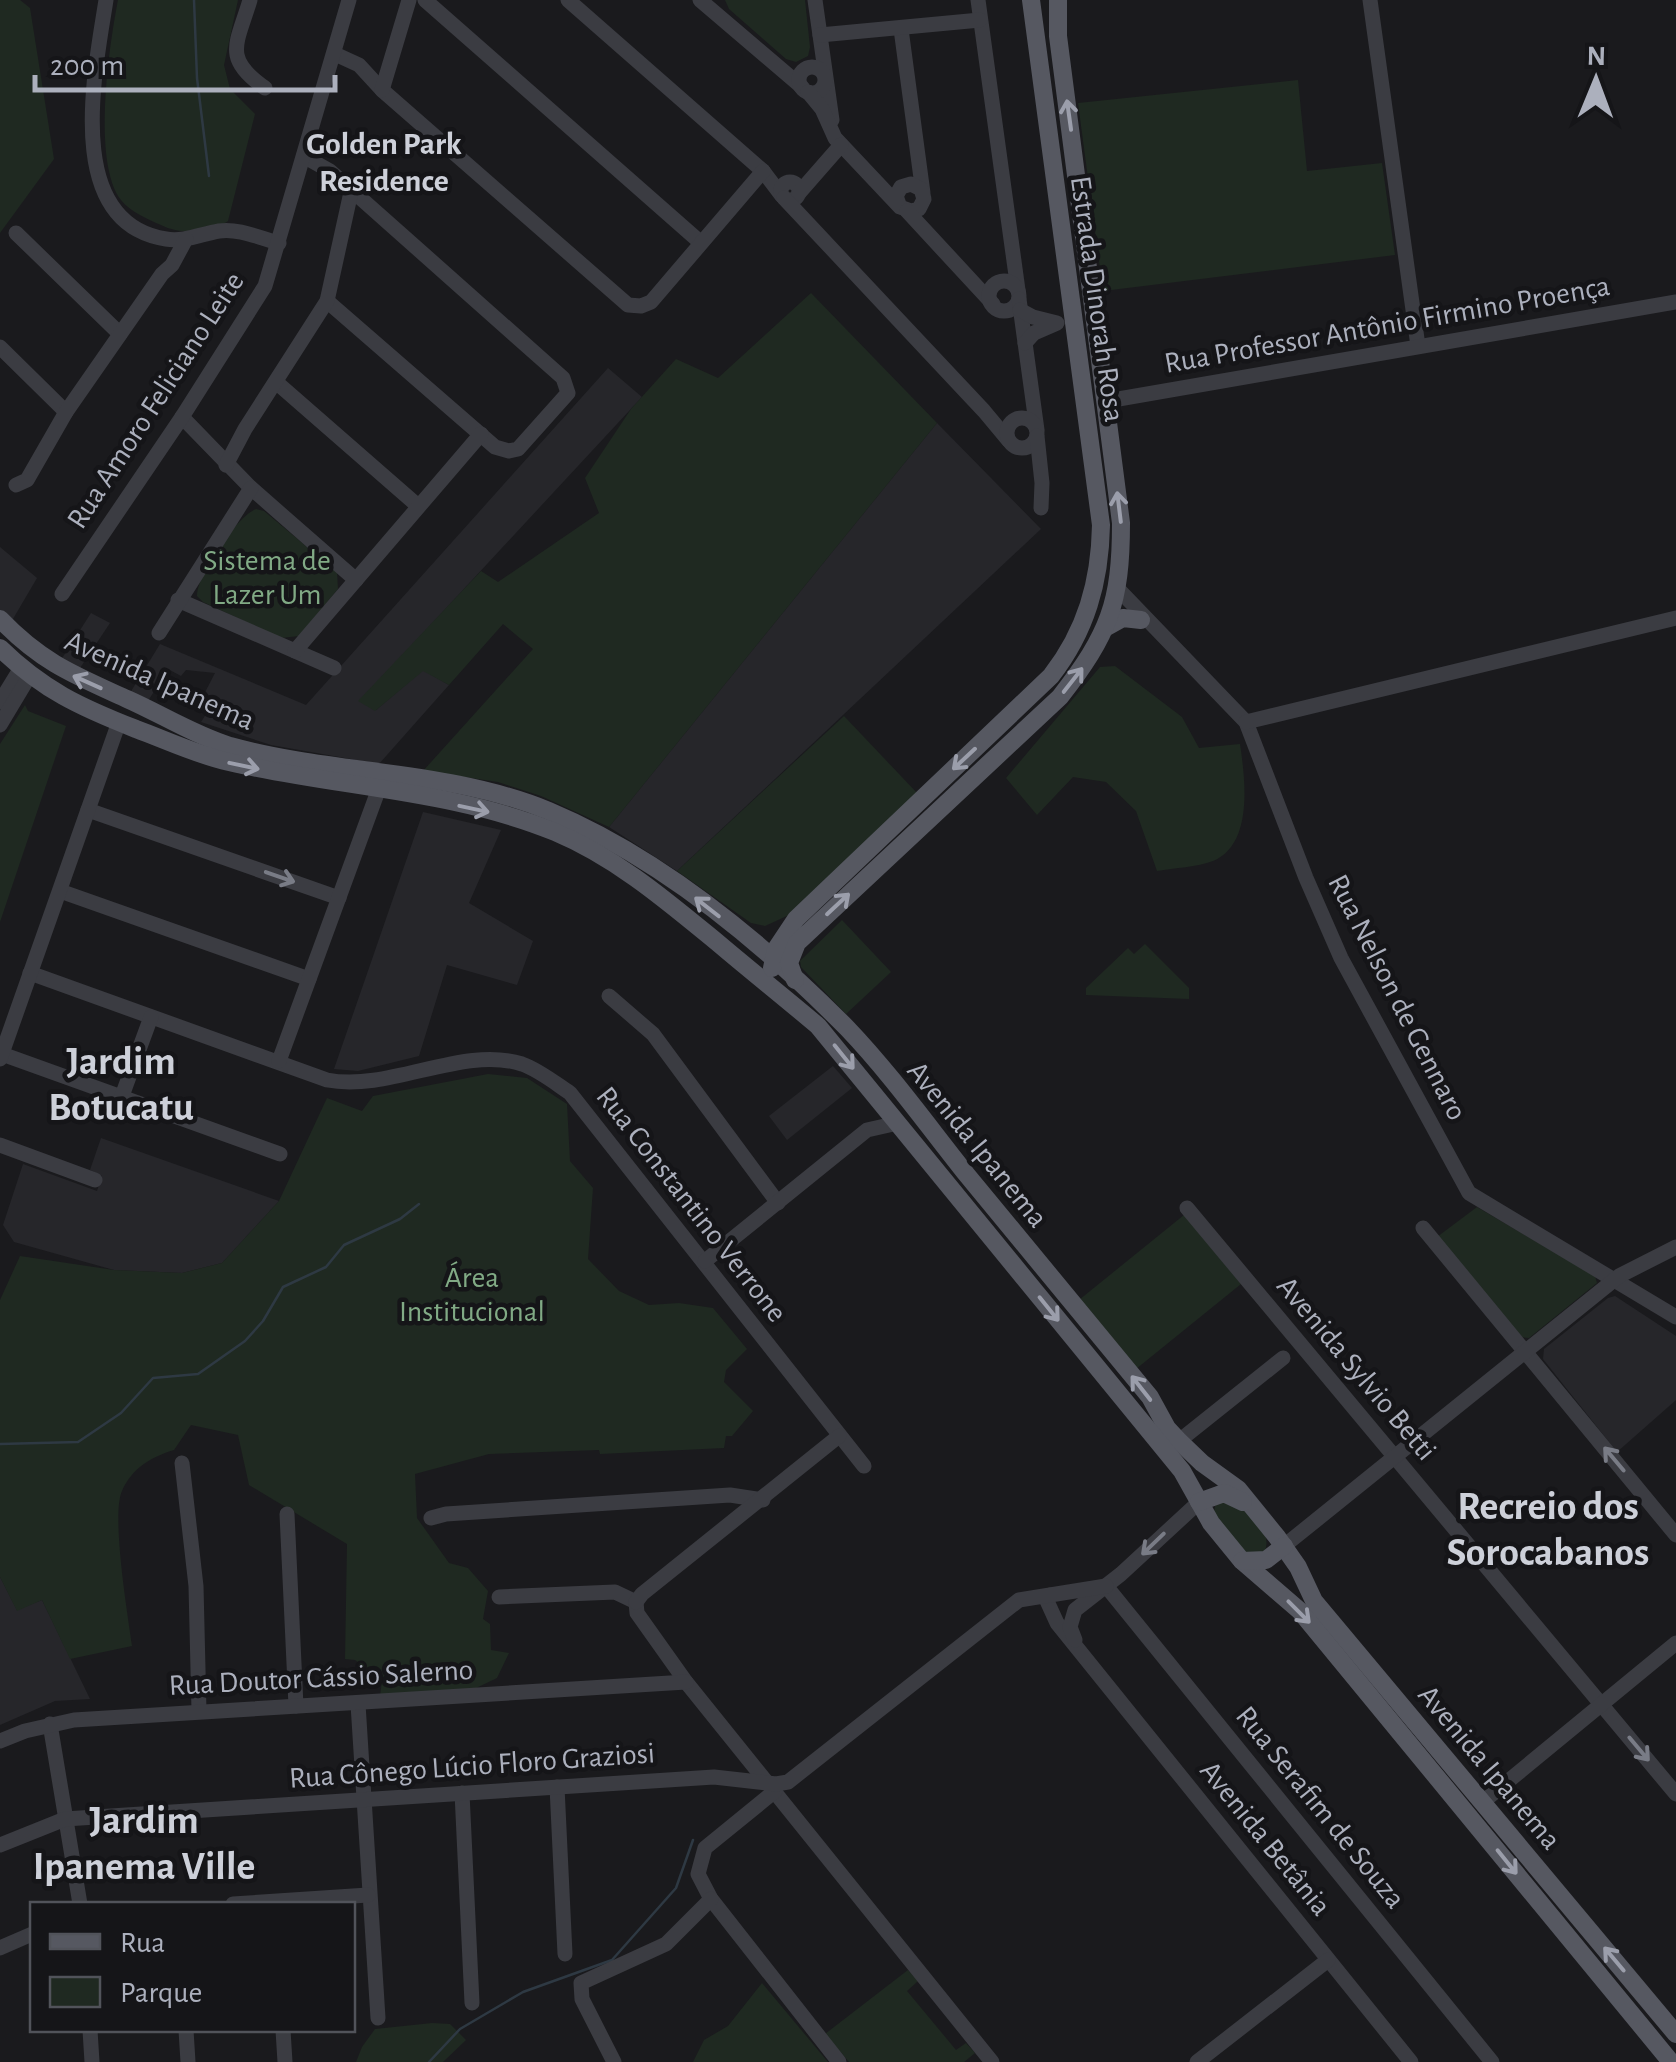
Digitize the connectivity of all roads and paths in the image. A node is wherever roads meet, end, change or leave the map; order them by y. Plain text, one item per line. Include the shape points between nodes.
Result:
1 (106, 0) edge
2 (250, 0) edge
3 (349, 0) edge
4 (410, 0) edge
5 (568, 0) edge
6 (700, 0) edge
7 (716, 0) edge
8 (815, 0) edge
9 (978, 0) edge
10 (1031, 0) edge
11 (1058, 0) edge
12 (1370, 0) edge
13 (428, 1) edge
14 (980, 20) junction
15 (728, 22) junction
16 (901, 29) junction
17 (399, 34) junction
18 (820, 37) junction
19 (335, 54) junction
20 (774, 62) junction
21 (806, 70) junction
22 (330, 72) junction
23 (825, 78) junction
24 (377, 85) junction
25 (264, 88) dead end
26 (805, 90) junction
27 (836, 139) junction
28 (918, 152) junction
29 (305, 156) junction
30 (763, 171) junction
31 (866, 171) junction
32 (300, 174) junction
33 (338, 180) junction
34 (904, 185) junction
35 (790, 191) junction
36 (351, 192) junction
37 (924, 196) junction
38 (370, 209) junction
39 (903, 209) junction
40 (16, 232) dead end
41 (342, 232) junction
42 (175, 242) junction
43 (700, 242) junction
44 (934, 242) junction
45 (278, 243) junction
46 (963, 274) junction
47 (1011, 293) junction
48 (327, 301) junction
49 (1676, 302) edge
50 (994, 306) junction
51 (120, 334) junction
52 (1025, 343) junction
53 (1418, 346) junction
54 (0, 347) edge
55 (276, 382) junction
56 (1030, 393) junction
57 (1106, 401) junction
58 (984, 411) junction
59 (66, 412) junction
60 (1014, 420) junction
61 (178, 423) junction
62 (244, 429) junction
63 (1037, 433) junction
64 (480, 434) junction
65 (1011, 444) junction
66 (214, 453) junction
67 (226, 465) junction
68 (8, 482) edge
69 (1042, 483) junction
70 (251, 488) junction
71 (18, 503) dead end
72 (418, 506) junction
73 (1041, 508) dead end
74 (1100, 560) junction
75 (356, 580) junction
76 (62, 594) dead end
77 (1117, 597) junction
78 (178, 600) junction
79 (1676, 618) edge
80 (0, 620) edge
81 (1147, 624) junction
82 (1104, 628) junction
83 (159, 633) dead end
84 (0, 648) edge
85 (295, 650) junction
86 (334, 668) dead end
87 (25, 672) junction
88 (0, 702) edge
89 (119, 722) junction
90 (1246, 722) junction
91 (0, 725) edge
92 (211, 739) junction
93 (344, 766) junction
94 (378, 791) junction
95 (88, 810) junction
96 (60, 891) junction
97 (339, 898) junction
98 (796, 920) junction
99 (746, 937) junction
100 (772, 961) junction
101 (30, 973) junction
102 (309, 980) junction
103 (796, 981) junction
104 (775, 989) junction
105 (609, 996) dead end
106 (152, 1017) junction
107 (1, 1056) edge
108 (279, 1061) junction
109 (122, 1096) junction
110 (879, 1101) junction
111 (898, 1122) junction
112 (866, 1130) junction
113 (0, 1144) edge
114 (280, 1154) dead end
115 (95, 1180) dead end
116 (778, 1202) junction
117 (1188, 1208) dead end
118 (1422, 1228) dead end
119 (1676, 1248) edge
120 (705, 1261) junction
121 (1614, 1280) junction
122 (1676, 1317) edge
123 (1524, 1351) junction
124 (1283, 1358) dead end
125 (839, 1436) junction
126 (1179, 1441) junction
127 (1394, 1456) junction
128 (182, 1462) dead end
129 (864, 1466) dead end
130 (762, 1500) junction
131 (1199, 1502) junction
132 (287, 1514) dead end
133 (431, 1518) dead end
134 (1269, 1526) junction
135 (1676, 1534) edge
136 (1284, 1546) junction
137 (1242, 1561) junction
138 (1106, 1586) junction
139 (1055, 1595) junction
140 (499, 1597) dead end
141 (1019, 1600) junction
142 (636, 1602) junction
143 (1057, 1624) junction
144 (1676, 1643) edge
145 (1078, 1649) junction
146 (668, 1658) junction
147 (686, 1682) junction
148 (649, 1685) junction
149 (358, 1704) junction
150 (1601, 1704) junction
151 (296, 1706) junction
152 (199, 1710) junction
153 (50, 1724) junction
154 (0, 1741) edge
155 (758, 1774) junction
156 (798, 1776) junction
157 (714, 1777) junction
158 (557, 1787) junction
159 (462, 1793) junction
160 (1676, 1794) edge
161 (364, 1800) junction
162 (1484, 1801) junction
163 (789, 1809) junction
164 (65, 1820) junction
165 (0, 1845) edge
166 (368, 1895) junction
167 (711, 1899) junction
168 (80, 1902) edge
169 (296, 1902) edge
170 (30, 1935) edge
171 (0, 1948) edge
172 (566, 1954) dead end
173 (1328, 1960) junction
174 (472, 2003) dead end
175 (378, 2018) dead end
176 (90, 2032) edge
177 (186, 2032) edge
178 (283, 2032) edge
179 (1676, 2034) edge
180 (1201, 2061) edge
181 (92, 2062) edge
182 (188, 2062) edge
183 (285, 2062) edge
184 (614, 2062) edge
185 (839, 2062) edge
186 (992, 2062) edge
187 (1410, 2062) edge
188 (1492, 2062) edge
189 (1671, 2062) edge

1 - 42 street via 94,103 99,184 132,224
2 - 25 street via 237,63
3 - 19 street, Rua Amoro Feliciano Leite
4 - 17 street
5 - 30 street
6 - 15 street
7 - 15 street
8 - 18 street
9 - 14 street
10 - 74 main road, Estrada Dinorah Rosa via 1101,525
57 -> 11 main road, Estrada Dinorah Rosa
12 - 53 street
13 - 17 street
13 - 43 street
14 - 16 street
14 - 47 street via 1012,249
15 - 20 street
16 - 18 street
16 - 28 street
17 - 24 street
18 - 21 street
18 - 23 street
19 - 22 street, Rua Amoro Feliciano Leite
19 - 24 street via 359,65
20 - 21 street
20 - 26 street
21 - 23 street via 818,69
21 - 26 street via 800,76
22 - 24 street
22 - 29 street, Rua Amoro Feliciano Leite
23 - 26 street via 819,91
23 - 27 street
24 - 43 street via 628,305 651,302
26 - 27 street
27 - 31 street
27 - 35 street via 814,172
28 - 34 street
28 - 37 street
29 - 32 street, Rua Amoro Feliciano Leite
29 - 33 street
30 - 35 street
30 - 43 street
31 - 34 street
31 - 39 street
32 - 33 street
32 - 45 street, Rua Amoro Feliciano Leite
33 - 36 street
34 - 37 street via 915,184
34 - 39 street via 896,196
35 - 58 street via 806,222
36 - 38 street
36 - 41 street
37 - 39 street via 919,208
37 - 44 street
38 - 41 street
38 - 64 street via 564,378 565,398 522,445 510,451 494,447
39 - 44 street
40 - 51 street
41 - 48 street
42 - 45 street via 228,231
42 - 51 street via 162,274
44 - 46 street
45 - 61 street, Rua Amoro Feliciano Leite via 255,307
46 - 47 street
46 - 50 street
47 - 50 street via 990,295
47 - 50 street via 1010,310
47 - 52 street
47 - 52 street via 1033,318 1057,323
48 - 55 street
48 - 64 street
49 - 53 street, Rua Professor Antônio Firmino Proença
50 - 52 street
51 - 59 street
52 - 56 street
53 - 57 street, Rua Professor Antônio Firmino Proença
54 - 59 street
55 - 62 street
55 - 72 street
56 - 60 street
56 - 63 street
77 -> 57 main road, Estrada Dinorah Rosa via 1122,523
58 - 60 street
58 - 65 street
59 - 68 street via 27,480
60 - 63 street via 1025,418
60 - 65 street via 1006,430
61 - 66 street via 180,434 199,437
61 - 76 street, Rua Amoro Feliciano Leite
62 - 66 street
62 - 67 street
63 - 65 street via 1030,446
63 - 69 street
64 - 72 street
65 - 69 street
66 - 67 street
67 - 70 street
68 - 71 street
69 - 73 street
70 - 75 street
70 - 78 street
72 - 75 street
74 - 77 main road via 1107,592
74 -> 98 main road, Estrada Dinorah Rosa via 1090,604 1051,676
75 - 85 street
77 - 81 street, Rua Nelson de Gennaro
77 - 82 main road
78 - 83 street
78 - 85 street
79 - 90 street
92 -> 80 main road, Avenida Ipanema via 53,666
81 - 82 main road via 1123,618
81 - 90 street, Rua Nelson de Gennaro
103 -> 82 main road via 789,963 796,942 1060,697
84 - 87 main road, Avenida Ipanema
85 - 86 street
87 - 88 street
87 - 89 main road, Avenida Ipanema
87 - 91 street
89 - 92 main road via 138,718
89 -> 94 main road, Avenida Ipanema via 224,762
89 - 95 street
90 - 121 street, Rua Nelson de Gennaro via 1341,958 1469,1193
92 - 93 main road, Avenida Ipanema
93 - 94 main road via 368,776
99 -> 93 main road, Avenida Ipanema via 649,863 547,810 488,790
94 - 97 street
94 -> 104 main road, Avenida Ipanema via 556,832 651,890
95 - 96 street
95 -> 97 street
96 - 101 street
96 - 102 street
97 - 102 street
98 - 99 main road
98 - 100 main road
99 - 100 main road, Avenida Ipanema
100 - 103 main road, Avenida Ipanema
100 - 104 main road
101 - 106 street, Rua Constantino Verrone
101 - 107 street
102 - 108 street
126 -> 103 main road, Avenida Ipanema via 848,1030
104 -> 110 main road, Avenida Ipanema via 818,1026
105 - 116 street via 653,1034
106 - 108 street, Rua Constantino Verrone
106 - 109 street
107 - 109 street
108 - 120 street, Rua Constantino Verrone via 349,1084 467,1062 522,1064 570,1093
109 - 114 street
110 - 111 main road, Avenida Ipanema
110 - 112 street
111 - 112 street
111 -> 131 main road, Avenida Ipanema via 1182,1472
112 - 116 street
113 - 115 street
116 - 120 street
117 - 127 street, Avenida Sylvio Betti
118 - 123 street
119 - 121 street
120 - 125 street, Rua Constantino Verrone
121 - 122 street, Rua Nelson de Gennaro
121 - 123 street
123 - 127 street
135 -> 123 street
124 - 126 street
125 - 129 street, Rua Constantino Verrone
125 - 130 street
126 - 134 main road, Avenida Ipanema via 1238,1489
127 - 136 street
127 - 150 street, Avenida Sylvio Betti
128 - 152 street via 196,1586
130 - 133 street via 730,1495
130 - 142 street
131 - 134 main road via 1232,1495
131 - 137 main road, Avenida Ipanema
131 -> 138 street
132 - 151 street
134 - 136 main road, Avenida Ipanema
136 - 137 main road via 1266,1560
136 - 162 main road, Avenida Ipanema via 1314,1601
137 -> 189 main road, Avenida Ipanema via 1300,1611
138 - 139 street
138 - 145 street via 1070,1620
138 - 188 street, Rua Serafim de Souza
139 - 141 street
139 - 143 street, Avenida Betânia via 1048,1601
139 - 145 street, Avenida Betânia
140 - 142 street via 616,1592
141 - 143 street, Avenida Betânia via 1040,1605
141 - 156 street
142 - 146 street via 637,1614
143 - 145 street, Avenida Betânia
144 - 150 street
145 - 173 street, Avenida Betânia
146 - 147 street
146 - 148 street
147 - 148 street, Rua Doutor Cássio Salerno
147 - 155 street
148 - 149 street, Rua Doutor Cássio Salerno
149 - 151 street, Rua Doutor Cássio Salerno
149 - 161 street
150 -> 160 street, Avenida Sylvio Betti
150 - 162 street
151 - 152 street, Rua Doutor Cássio Salerno
152 - 153 street, Rua Doutor Cássio Salerno
153 - 154 street, Rua Doutor Cássio Salerno
153 - 164 street
155 - 156 street
155 - 157 street, Rua Cônego Lúcio Floro Graziosi
155 - 157 street, Rua Cônego Lúcio Floro Graziosi
155 - 163 street
155 - 167 street via 705,1848 698,1874
156 - 163 street
157 - 158 street, Rua Cônego Lúcio Floro Graziosi
158 - 159 street, Rua Cônego Lúcio Floro Graziosi
158 - 172 street
159 - 161 street, Rua Cônego Lúcio Floro Graziosi
159 - 174 street
161 - 164 street, Rua Cônego Lúcio Floro Graziosi
161 - 166 street
179 -> 162 main road, Avenida Ipanema
163 - 186 street
164 - 165 street, Rua Cônego Lúcio Floro Graziosi
164 - 168 street
166 - 169 street
166 - 175 street
167 - 184 street via 666,1944 581,1983 582,1999
167 - 185 street
170 - 171 street
173 - 180 street
173 - 187 street, Avenida Betânia
176 - 181 street
177 - 182 street
178 - 183 street

